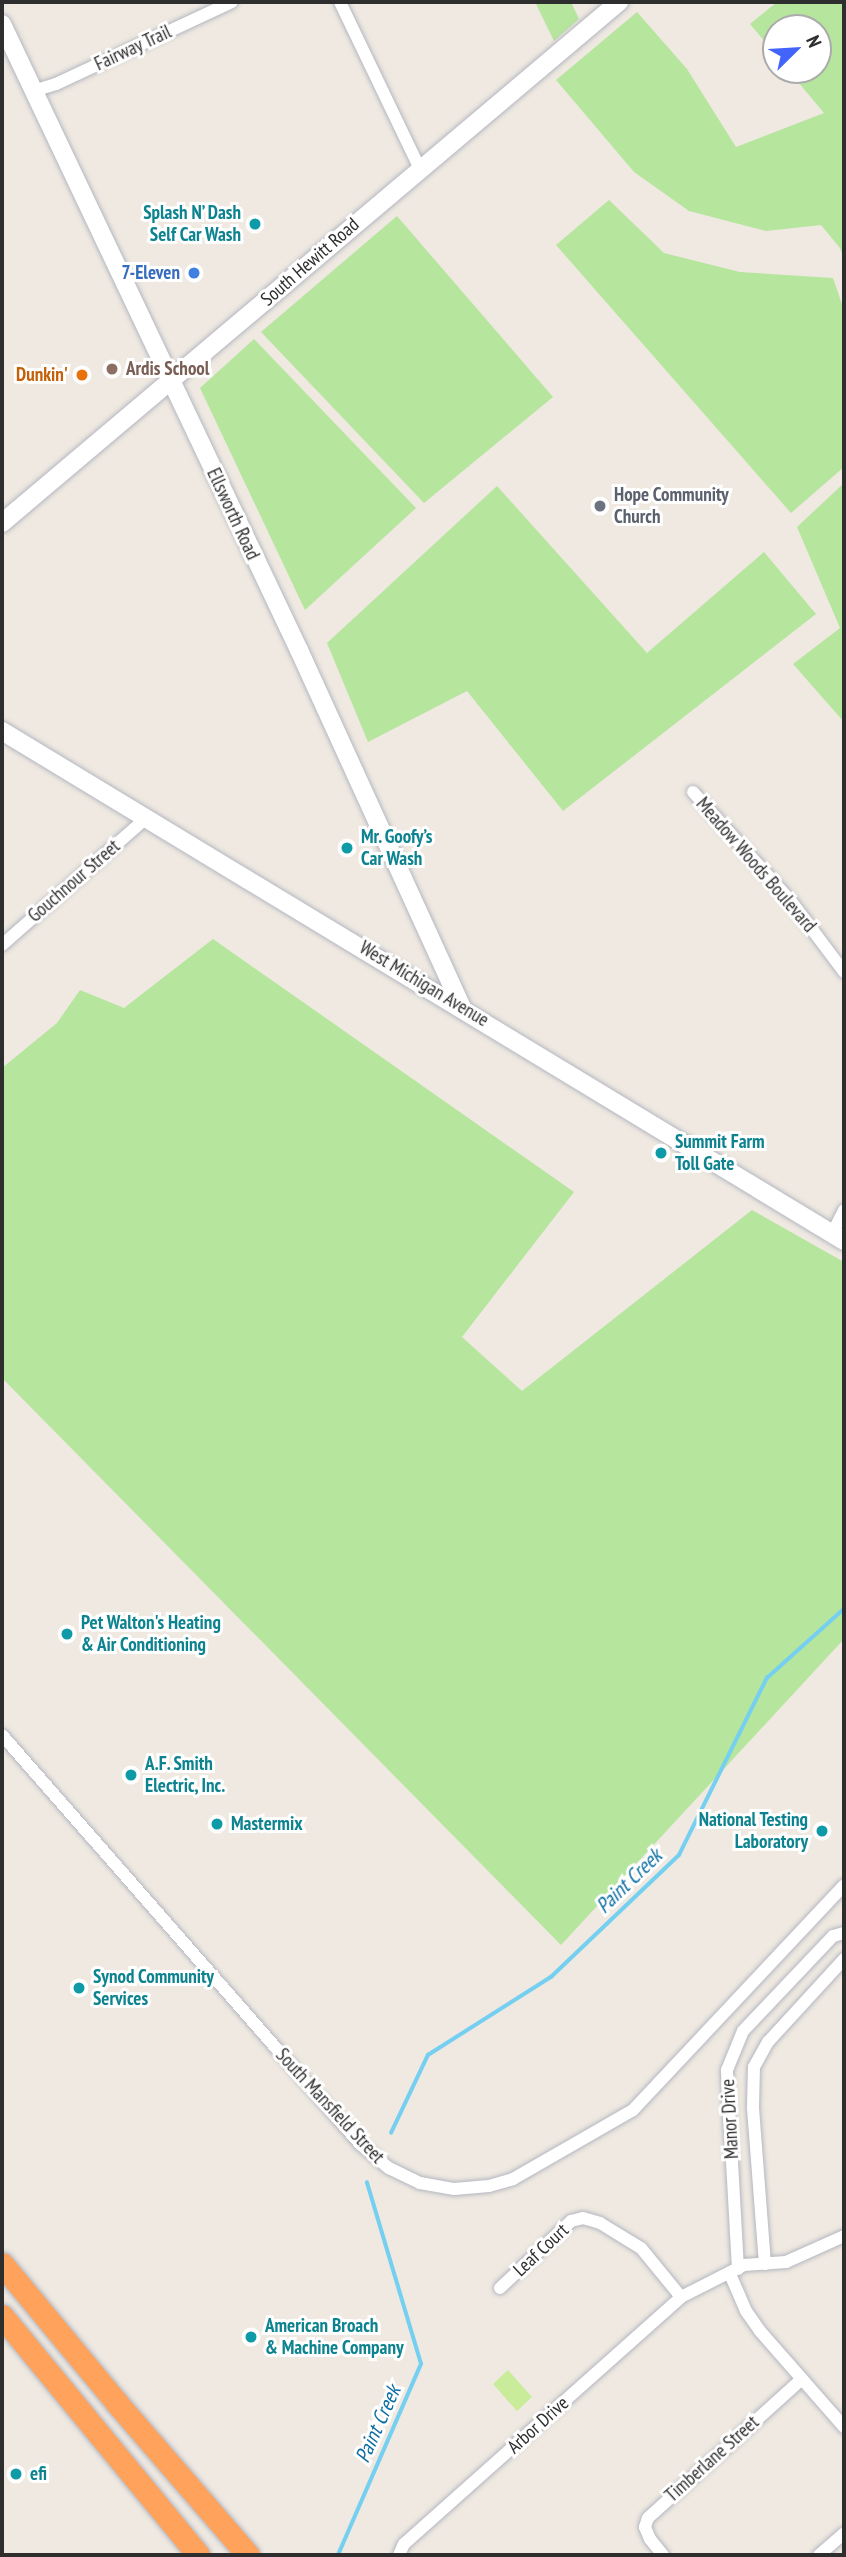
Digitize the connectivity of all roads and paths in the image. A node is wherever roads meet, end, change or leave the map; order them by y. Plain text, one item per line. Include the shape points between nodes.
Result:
1 (232, 2) edge
2 (340, 2) edge
3 (619, 2) edge
4 (2, 24) edge
5 (33, 91) junction
6 (420, 169) junction
7 (172, 380) junction
8 (2, 523) edge
9 (2, 731) edge
10 (693, 792) dead end
11 (147, 817) junction
12 (2, 945) edge
13 (844, 972) edge
14 (461, 1006) junction
15 (844, 1210) edge
16 (838, 1238) edge
17 (2, 1735) edge
18 (844, 1885) edge
19 (844, 1933) edge
20 (844, 1959) edge
21 (844, 2236) edge
22 (2, 2263) edge
23 (765, 2264) junction
24 (734, 2271) junction
25 (500, 2288) dead end
26 (681, 2297) junction
27 (2, 2316) edge
28 (802, 2379) junction
29 (844, 2427) edge
30 (844, 2533) edge
31 (660, 2552) edge
32 (198, 2555) edge
33 (248, 2555) edge
34 (399, 2555) edge
35 (820, 2555) edge

1 - 5 street, Fairway Trail
2 - 6 street
3 - 6 main road, South Hewitt Road
4 - 5 main road, Ellsworth Road
5 - 7 main road, Ellsworth Road
6 - 7 main road, South Hewitt Road
7 - 8 main road, South Hewitt Road
7 - 14 main road, Ellsworth Road
9 - 11 main road, West Michigan Avenue
10 - 13 street, Meadow Woods Boulevard via 790,900
11 - 12 street, Gouchnour Street
11 - 14 main road, West Michigan Avenue
14 - 16 main road, West Michigan Avenue
15 - 16 street
17 - 18 street, South Mansfield Street via 360,2144 388,2168 420,2183 454,2189 513,2179 633,2110
19 - 24 street, Manor Drive via 833,1936 743,2031 727,2070
20 - 23 street, Manor Drive via 768,2042 754,2067
21 - 23 street, Arbor Drive via 786,2262
22 - 33 highway
23 - 24 street, Arbor Drive
24 - 26 street, Arbor Drive
24 - 28 street, Manor Drive via 746,2311
25 - 26 street, Leaf Court via 571,2221 583,2218 600,2222 641,2248
26 - 34 street, Arbor Drive via 404,2544
27 - 32 highway
28 - 29 street, Manor Drive
28 - 31 street, Timberlane Street via 648,2518 645,2527
30 - 35 street

